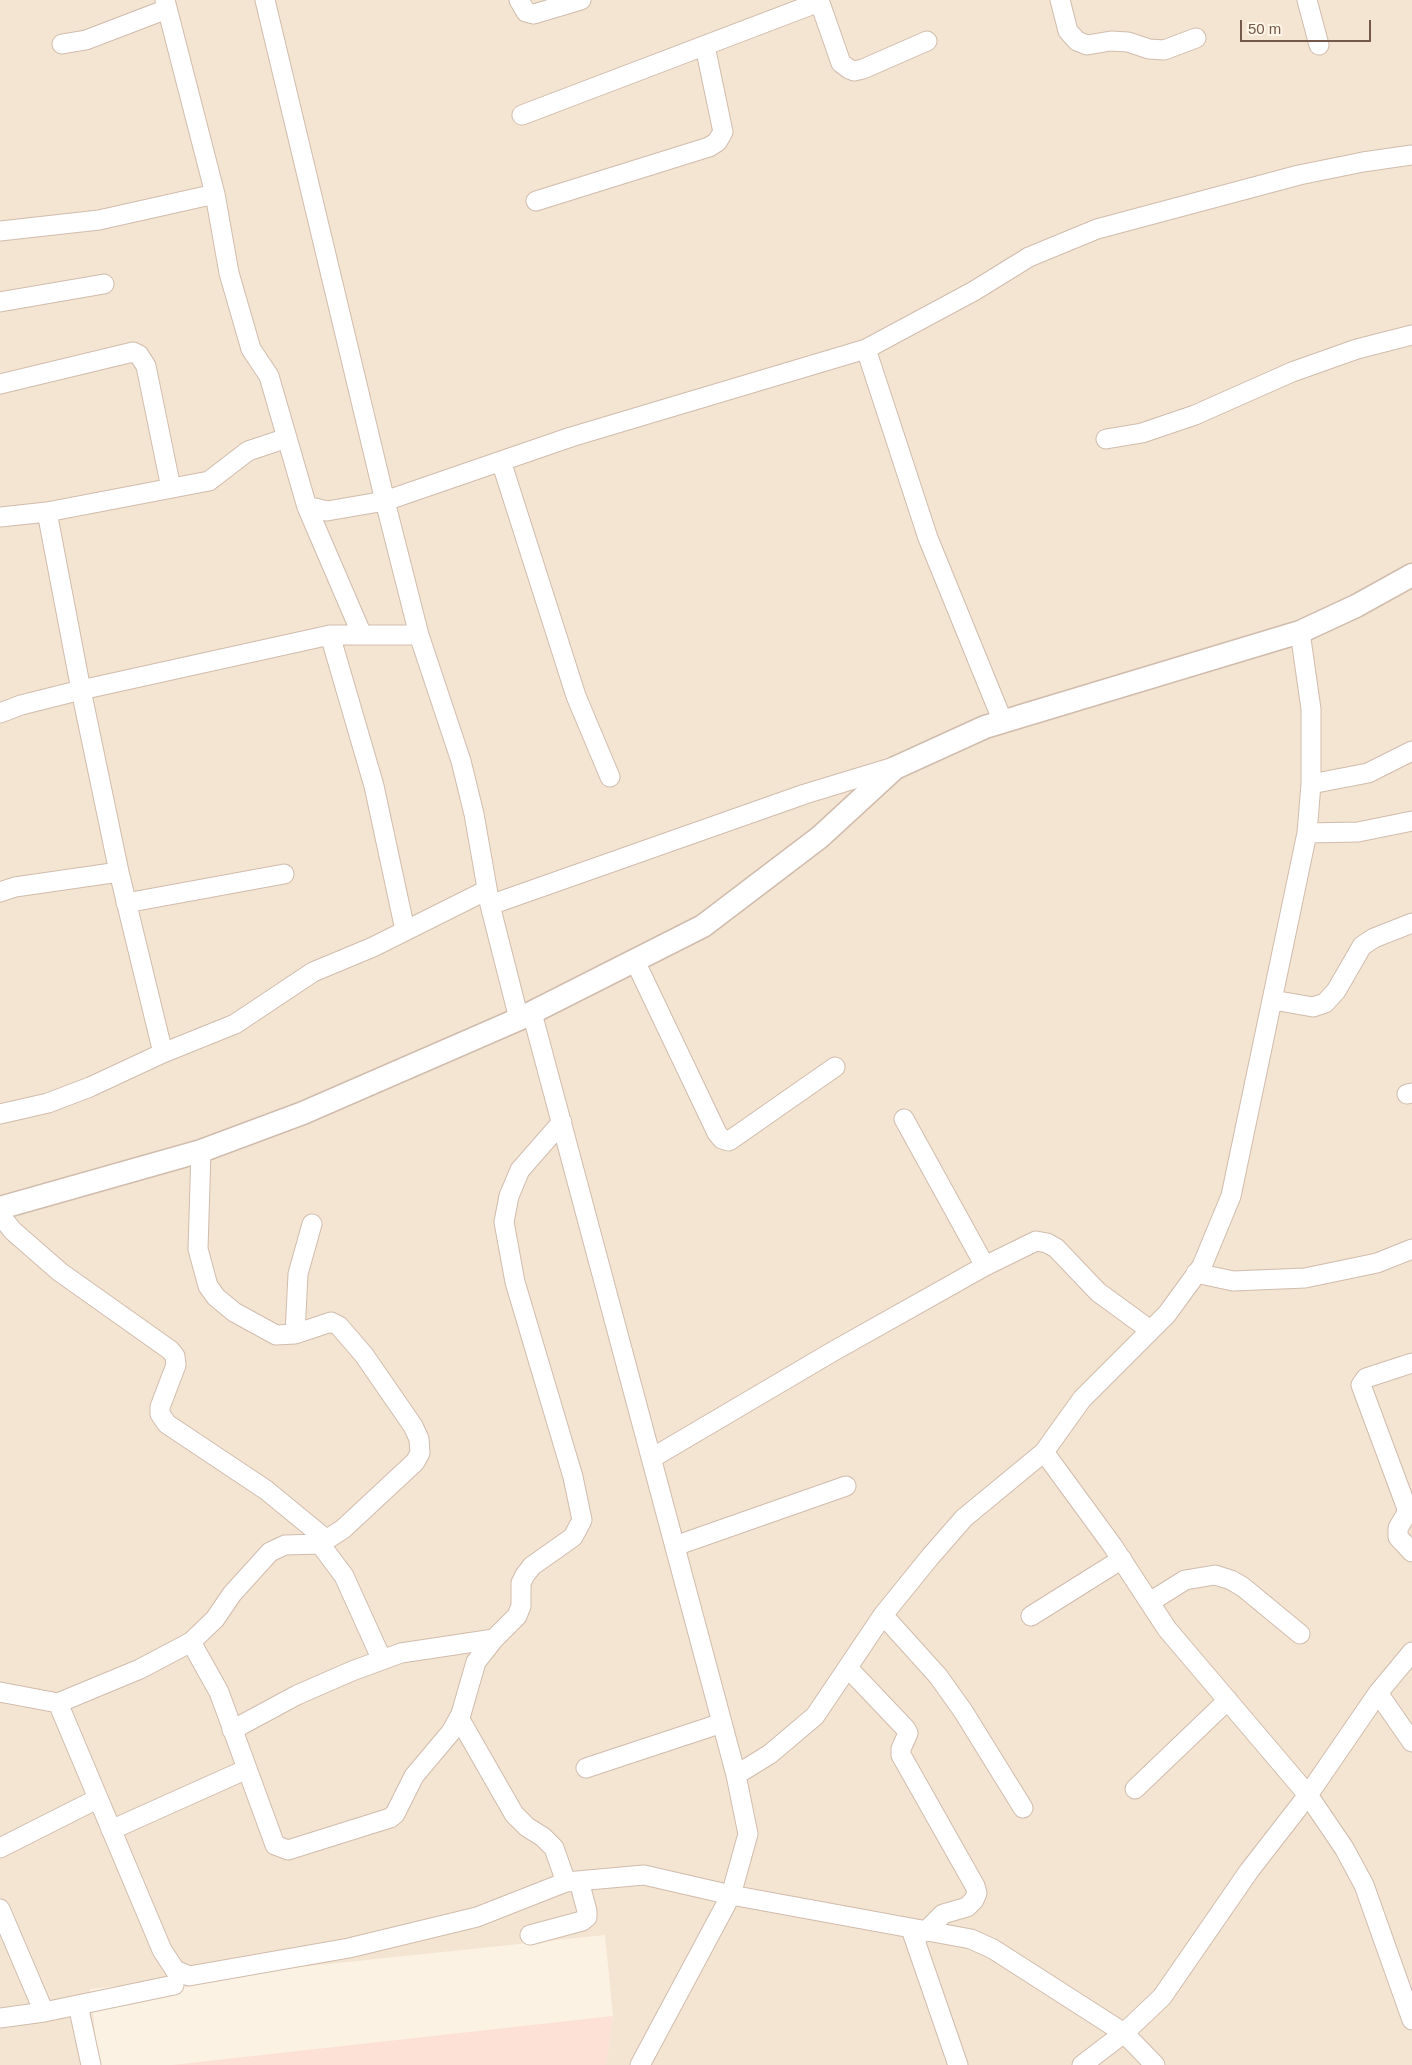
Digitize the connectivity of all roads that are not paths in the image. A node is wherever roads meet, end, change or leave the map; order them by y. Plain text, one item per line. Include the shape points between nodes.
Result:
1 (265, 0) edge
2 (519, 0) edge
3 (581, 0) edge
4 (1060, 0) edge
5 (1308, 0) edge
6 (819, 1) edge
7 (166, 5) edge
8 (1196, 38) dead end
9 (927, 40) dead end
10 (62, 44) dead end
11 (1319, 45) dead end
12 (705, 46) junction
13 (522, 115) dead end
14 (1412, 155) edge
15 (215, 194) junction
16 (536, 201) dead end
17 (0, 231) edge
18 (104, 284) dead end
19 (0, 302) edge
20 (1412, 335) edge
21 (866, 349) junction
22 (0, 384) edge
23 (287, 438) junction
24 (1106, 439) dead end
25 (501, 461) junction
26 (171, 488) junction
27 (385, 501) junction
28 (316, 508) dead end
29 (47, 512) junction
30 (0, 517) edge
31 (1412, 574) edge
32 (1300, 632) junction
33 (330, 635) junction
34 (362, 635) junction
35 (419, 635) junction
36 (81, 690) junction
37 (0, 713) edge
38 (1003, 722) junction
39 (1412, 750) edge
40 (902, 765) junction
41 (610, 777) dead end
42 (1310, 784) junction
43 (1412, 821) edge
44 (1307, 833) junction
45 (119, 872) junction
46 (284, 874) dead end
47 (0, 892) edge
48 (488, 898) junction
49 (126, 902) junction
50 (1412, 923) edge
51 (405, 930) junction
52 (635, 961) junction
53 (1273, 1000) junction
54 (526, 1016) junction
55 (163, 1053) junction
56 (835, 1068) dead end
57 (0, 1114) edge
58 (904, 1120) dead end
59 (562, 1122) junction
60 (201, 1152) junction
61 (0, 1208) edge
62 (0, 1215) edge
63 (312, 1224) dead end
64 (1412, 1249) edge
65 (985, 1266) junction
66 (1196, 1274) junction
67 (1150, 1330) junction
68 (295, 1334) junction
69 (1412, 1363) edge
70 (1044, 1452) junction
71 (652, 1458) junction
72 (846, 1486) dead end
73 (323, 1542) junction
74 (675, 1546) junction
75 (1412, 1552) edge
76 (1122, 1559) junction
77 (1150, 1602) junction
78 (883, 1615) junction
79 (1031, 1616) dead end
80 (1300, 1634) dead end
81 (494, 1638) junction
82 (191, 1642) junction
83 (1412, 1652) edge
84 (382, 1660) junction
85 (848, 1668) junction
86 (0, 1692) edge
87 (1378, 1693) junction
88 (1228, 1700) junction
89 (58, 1703) junction
90 (459, 1718) junction
91 (722, 1723) junction
92 (232, 1730) junction
93 (1412, 1742) edge
94 (586, 1768) dead end
95 (247, 1769) junction
96 (736, 1775) junction
97 (1135, 1789) dead end
98 (1308, 1795) junction
99 (97, 1799) junction
100 (1023, 1808) dead end
101 (111, 1830) junction
102 (0, 1848) edge
103 (572, 1882) junction
104 (731, 1895) junction
105 (0, 1910) edge
106 (926, 1926) junction
107 (530, 1935) dead end
108 (174, 1985) dead end
109 (78, 2005) junction
110 (2, 2012) edge
111 (44, 2012) junction
112 (1412, 2020) edge
113 (1124, 2033) junction
114 (91, 2065) edge
115 (640, 2065) edge
116 (958, 2065) edge
117 (1082, 2065) edge
118 (1155, 2065) edge

1 - 27 street
2 - 3 street via 526,12 534,14
4 - 8 street via 1068,31 1077,41 1087,45 1128,42 1164,50
5 - 11 street
6 - 9 street via 841,63 848,69 864,69
6 - 12 street
7 - 10 street via 86,40
7 - 15 street
12 - 13 street
12 - 16 street via 723,132 717,142 709,148
14 - 21 street via 1299,175 1096,229 1029,257 974,291
15 - 17 street via 99,220
15 - 23 street via 229,273 251,349 270,376
18 - 19 street
20 - 24 street via 1357,349 1292,372 1186,418 1142,433
21 - 25 street
21 - 38 street via 928,538
22 - 26 street via 133,352 140,355 146,366
23 - 26 street via 248,451 209,481
23 - 34 street via 307,507
25 - 27 street
25 - 41 street via 576,696
26 - 29 street
27 - 28 street via 328,511
27 - 35 street
29 - 30 street
29 - 36 street
31 - 32 street via 1356,606
32 - 38 street
32 - 42 street via 1310,709
33 - 34 street
33 - 36 street
33 - 51 street via 374,786
34 - 35 street
35 - 48 street via 461,761 474,814
36 - 37 street
36 - 45 street
38 - 40 street
39 - 42 street via 1368,773
40 - 48 street
40 - 52 street via 820,837 703,926
42 - 44 street
43 - 44 street via 1358,832
44 - 53 street
45 - 47 street
45 - 49 street
46 - 49 street
48 - 51 street
48 - 54 street
49 - 55 street
50 - 53 street via 1362,946 1336,991 1325,1003 1313,1007
51 - 55 street via 313,972 235,1024
52 - 54 street
52 - 56 street via 722,1139 728,1141
53 - 66 street via 1231,1196
54 - 59 street
54 - 60 street via 303,1113
55 - 57 street via 56,1100
58 - 65 street
59 - 71 street
59 - 81 street via 520,1170 508,1196 504,1222 516,1282 573,1477 582,1520 573,1536 532,1566 525,1575 517,1616
60 - 61 street
60 - 68 street via 198,1249 208,1286 216,1297 243,1317 276,1335
62 - 73 street via 12,1231 60,1272 176,1356 176,1365 160,1407 160,1414 167,1424 266,1490
63 - 68 street via 298,1274
64 - 66 street via 1377,1263 1304,1278 1232,1281
65 - 67 street via 1036,1241 1047,1243 1056,1248 1098,1292
65 - 71 street
66 - 67 street via 1167,1314
67 - 70 street via 1082,1400
68 - 73 street via 332,1322 339,1326 364,1355 413,1426 419,1440 420,1453 416,1462 343,1529
69 - 75 street via 1366,1378 1361,1385 1408,1513 1398,1528 1398,1538
70 - 76 street
70 - 78 street via 964,1518
71 - 74 street
72 - 74 street
73 - 82 street via 285,1545 270,1552 232,1594 215,1620
73 - 84 street via 344,1576
74 - 91 street
76 - 77 street
76 - 79 street
77 - 80 street via 1185,1580 1215,1575 1243,1588
77 - 88 street via 1167,1629
78 - 85 street
78 - 100 street via 938,1676
81 - 84 street via 401,1653
81 - 90 street via 476,1662
82 - 89 street via 140,1669
82 - 92 street via 219,1692
83 - 87 street
84 - 92 street via 298,1695
85 - 96 street via 804,1727
85 - 106 street via 908,1733 901,1755 975,1886 977,1893 967,1907
86 - 89 street
87 - 93 street
87 - 98 street
88 - 97 street
88 - 98 street
89 - 99 street
90 - 95 street via 414,1776 390,1818 288,1850 275,1845
90 - 103 street via 514,1814 554,1848
91 - 94 street
91 - 96 street
92 - 95 street
95 - 101 street
96 - 104 street via 748,1834
98 - 112 street via 1344,1848 1364,1885
98 - 113 street via 1249,1870 1162,1997
99 - 101 street
99 - 102 street
101 - 103 street via 162,1950 175,1970 189,1976 348,1948 477,1917
103 - 104 street via 644,1875
103 - 107 street via 587,1911 586,1917 582,1921
104 - 106 street
104 - 115 street
105 - 111 street
106 - 113 street via 993,1949
106 - 116 street
108 - 109 street
109 - 111 street
109 - 114 street
110 - 111 street
113 - 117 street
113 - 118 street

